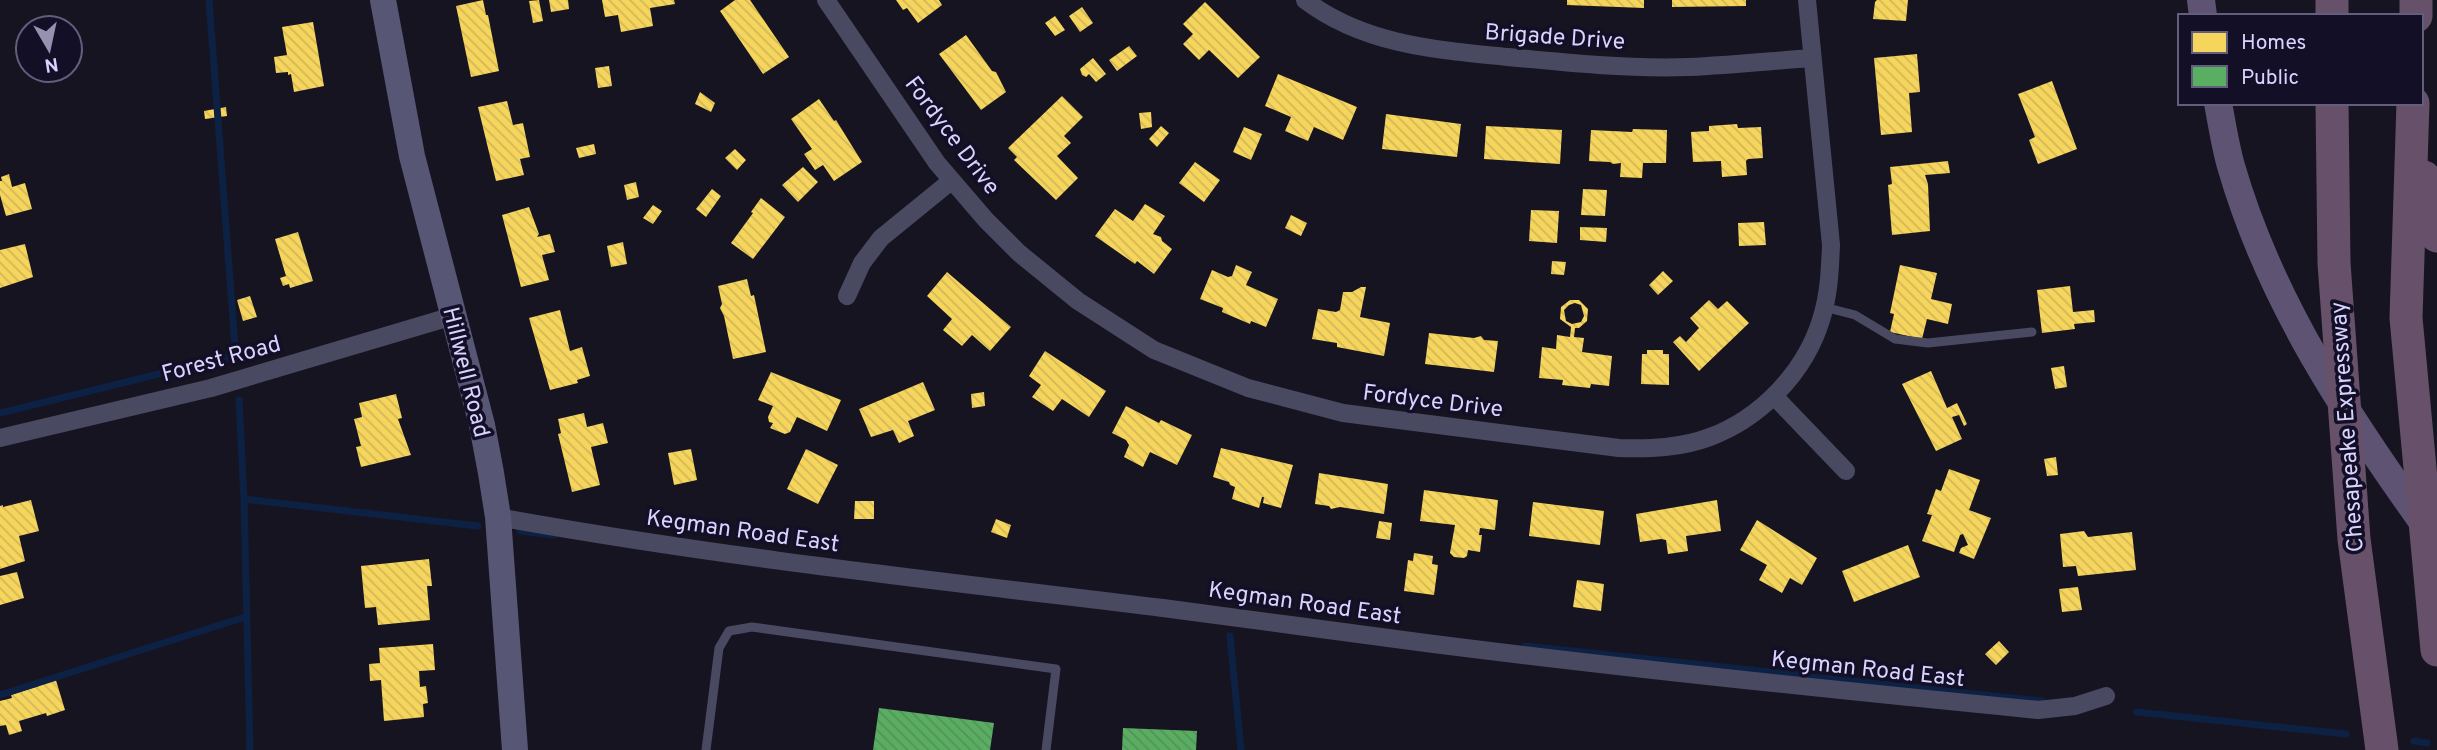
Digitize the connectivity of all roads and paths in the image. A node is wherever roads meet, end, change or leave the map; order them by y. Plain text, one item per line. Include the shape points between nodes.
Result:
1 (383, 0) edge
2 (826, 0) edge
3 (1305, 0) edge
4 (1807, 0) edge
5 (1812, 58) junction
6 (2218, 105) edge
7 (2332, 105) edge
8 (2413, 105) edge
9 (2421, 105) edge
10 (951, 181) junction
11 (2437, 236) edge
12 (847, 296) dead end
13 (1824, 307) junction
14 (453, 316) junction
15 (2032, 332) dead end
16 (1774, 396) junction
17 (0, 438) edge
18 (1846, 471) dead end
19 (498, 517) junction
20 (2437, 542) edge
21 (2437, 650) edge
22 (2106, 696) dead end
23 (515, 750) edge
24 (706, 750) edge
25 (1046, 750) edge
26 (2382, 750) edge

1 - 14 street, Hillwell Road via 412,156
2 - 10 street, Fordyce Drive
3 - 5 street, Brigade Drive via 1365,32 1435,50 1628,66
4 - 5 street, Fordyce Drive
5 - 13 street, Fordyce Drive via 1831,245
6 - 20 main road via 2231,164 2259,246 2301,337 2371,449
7 - 26 highway, Chesapeake Expressway via 2334,263 2345,422 2360,591
8 - 21 highway via 2406,318
9 - 11 highway via 2424,175
10 - 12 street via 881,238 862,263
10 - 16 street, Fordyce Drive via 1019,253 1079,301 1154,350 1271,395 1343,413 1648,449 1709,438
13 - 15 lane via 1855,315 1895,340 1928,343
13 - 16 street, Fordyce Drive via 1804,359
14 - 17 street, Forest Road via 211,387
14 - 19 street, Hillwell Road via 482,425
16 - 18 street
19 - 22 street, Kegman Road East via 782,561 1712,677 2038,710 2075,706
19 - 23 street, Hillwell Road
24 - 25 lane via 719,648 729,631 752,627 1056,669

